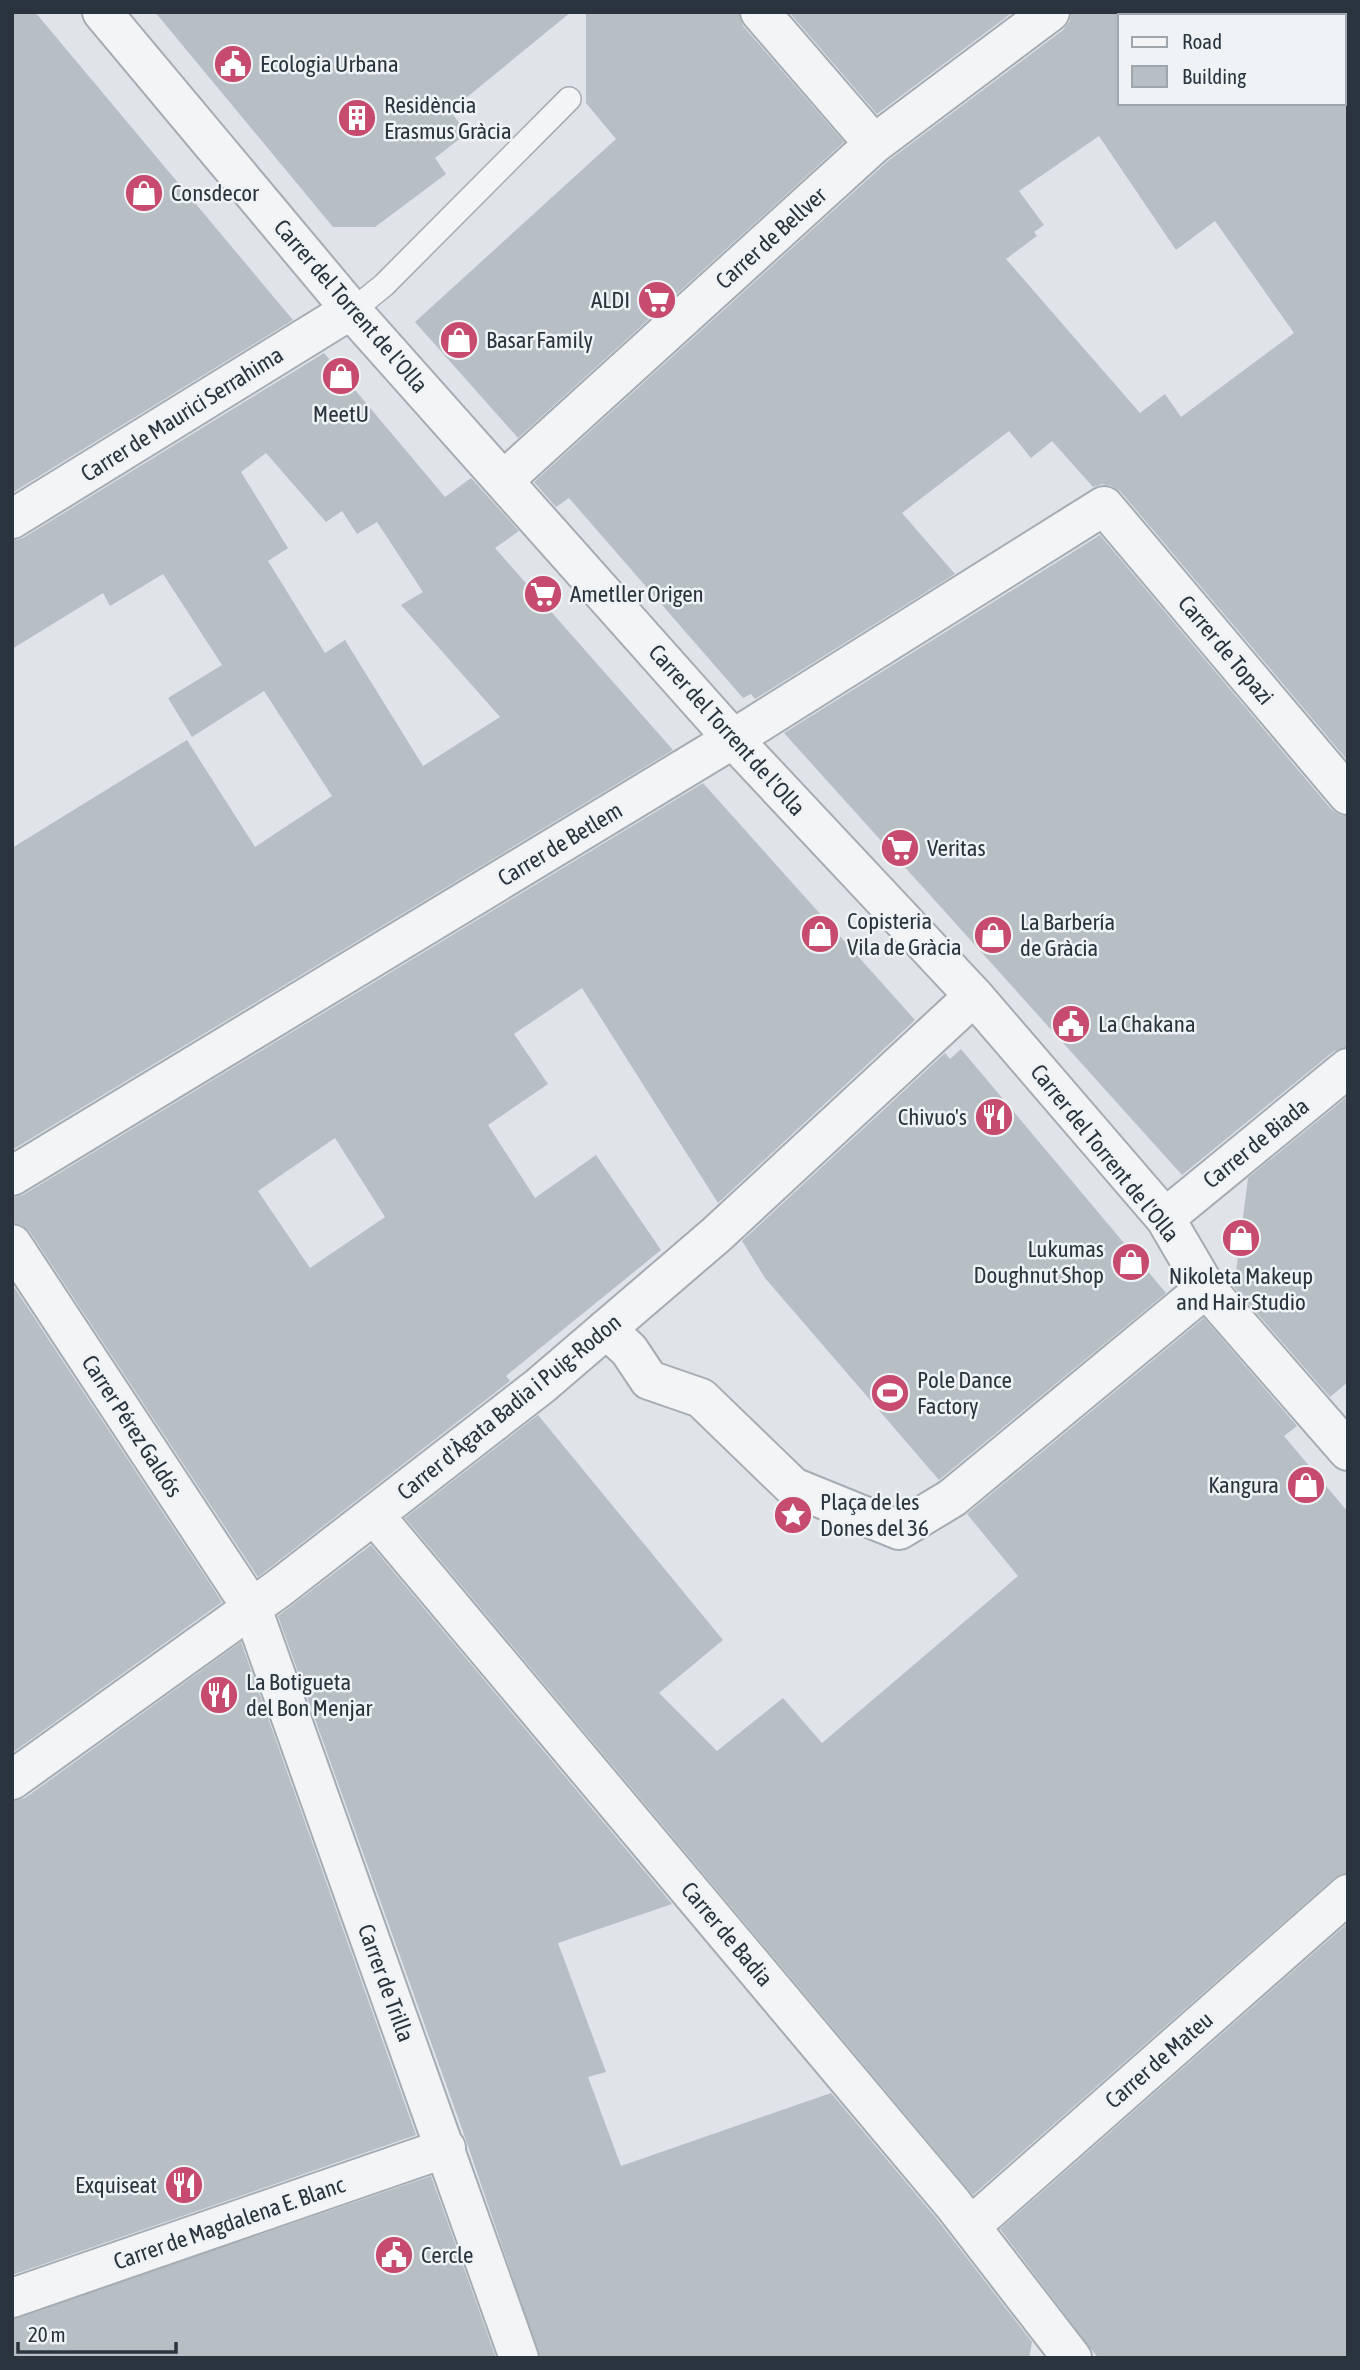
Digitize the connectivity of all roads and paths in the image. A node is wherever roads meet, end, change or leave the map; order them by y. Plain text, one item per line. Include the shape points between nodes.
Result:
1 (102, 12) edge
2 (760, 12) edge
3 (1050, 12) edge
4 (569, 99) dead end
5 (874, 144) junction
6 (352, 311) junction
7 (504, 480) junction
8 (1104, 506) joint
9 (12, 519) edge
10 (733, 739) junction
11 (1348, 795) edge
12 (975, 996) junction
13 (1348, 1068) edge
14 (12, 1176) edge
15 (1165, 1218) junction
16 (12, 1244) edge
17 (1206, 1287) junction
18 (606, 1329) junction
19 (1348, 1451) edge
20 (375, 1516) junction
21 (252, 1608) junction
22 (12, 1780) edge
23 (1348, 1894) edge
24 (446, 2148) junction
25 (971, 2226) junction
26 (12, 2298) edge
27 (519, 2358) edge
28 (1072, 2358) edge

1 - 6 street, Carrer del Torrent de l'Olla
2 - 5 street
3 - 5 street, Carrer de Bellver
4 - 6 lane via 384,285
5 - 7 street, Carrer de Bellver
6 - 7 street, Carrer del Torrent de l'Olla
6 - 9 street, Carrer de Maurici Serrahima
7 - 10 street, Carrer del Torrent de l'Olla
8 - 10 street, Carrer de Betlem
8 - 11 street, Carrer de Topazi
10 - 12 street, Carrer del Torrent de l'Olla
10 - 14 street, Carrer de Betlem
12 - 15 street, Carrer del Torrent de l'Olla
12 - 18 street, Carrer d'Àgata Badia i Puig-Rodon via 716,1235
13 - 15 street, Carrer de Biada
15 - 17 street, Carrer del Torrent de l'Olla
16 - 21 street, Carrer Pérez Galdós
17 - 18 street via 952,1498 899,1530 793,1487 701,1398 649,1380 629,1350
17 - 19 street, Carrer del Torrent de l'Olla
18 - 20 street, Carrer d'Àgata Badia i Puig-Rodon
20 - 21 street, Carrer d'Àgata Badia i Puig-Rodon
20 - 25 street, Carrer de Badia
21 - 22 street, Carrer d'Àgata Badia i Puig-Rodon
21 - 24 street, Carrer de Trilla
23 - 25 street, Carrer de Mateu
24 - 26 street, Carrer de Magdalena E. Blanc
24 - 27 street, Carrer de Trilla
25 - 28 street, Carrer de Badia

